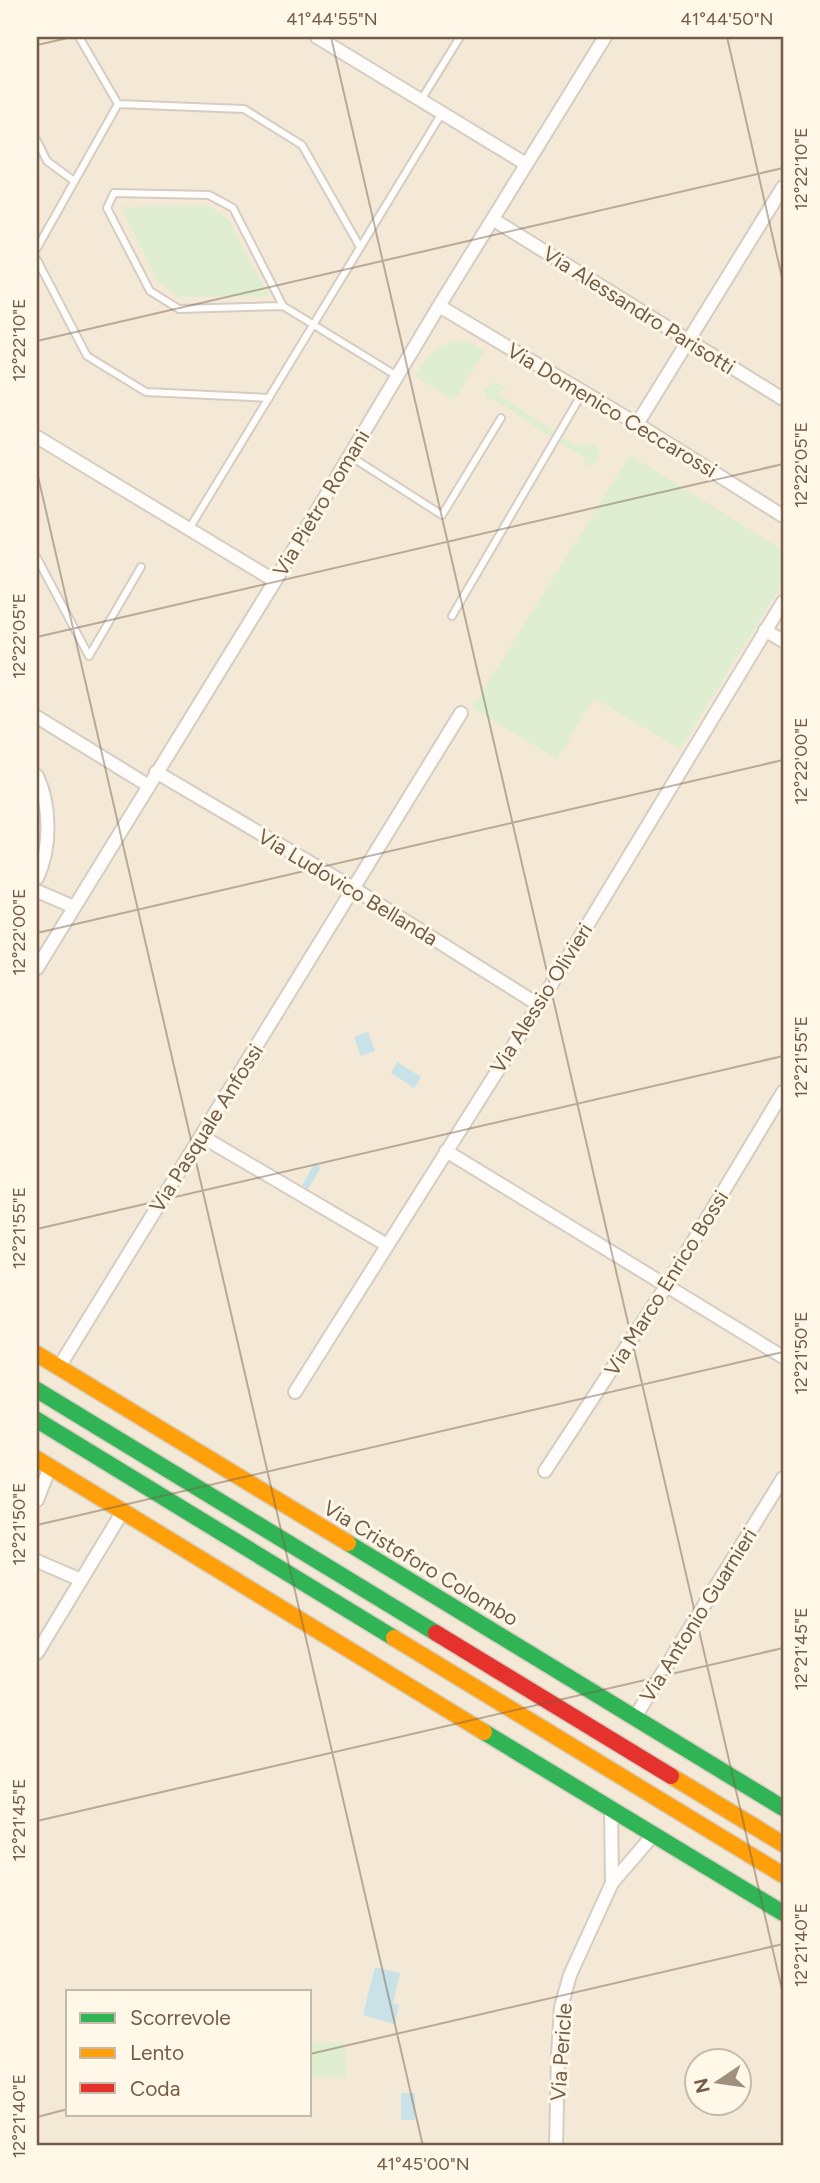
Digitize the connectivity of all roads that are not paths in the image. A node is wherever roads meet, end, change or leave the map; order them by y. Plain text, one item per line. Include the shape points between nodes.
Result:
1 (79, 37) edge
2 (317, 37) edge
3 (460, 37) edge
4 (604, 37) edge
5 (421, 100) junction
6 (118, 104) junction
7 (442, 113) junction
8 (37, 141) edge
9 (47, 161) junction
10 (37, 162) edge
11 (526, 164) junction
12 (74, 181) junction
13 (783, 187) edge
14 (494, 220) junction
15 (360, 247) junction
16 (37, 248) edge
17 (37, 260) edge
18 (283, 306) junction
19 (439, 306) junction
20 (313, 325) junction
21 (689, 342) junction
22 (397, 376) junction
23 (583, 392) junction
24 (269, 398) junction
25 (783, 399) edge
26 (501, 418) dead end
27 (637, 424) junction
28 (37, 438) edge
29 (350, 456) junction
30 (783, 516) edge
31 (189, 529) junction
32 (37, 558) edge
33 (141, 567) dead end
34 (275, 581) junction
35 (783, 602) edge
36 (452, 616) dead end
37 (765, 630) junction
38 (783, 641) edge
39 (461, 713) dead end
40 (37, 717) edge
41 (156, 772) junction
42 (37, 776) edge
43 (149, 786) junction
44 (37, 878) edge
45 (353, 888) junction
46 (37, 891) edge
47 (74, 907) junction
48 (37, 968) edge
49 (539, 1005) junction
50 (783, 1092) edge
51 (201, 1136) junction
52 (446, 1151) junction
53 (387, 1245) junction
54 (667, 1285) junction
55 (37, 1353) edge
56 (783, 1357) edge
57 (59, 1367) junction
58 (37, 1390) edge
59 (295, 1392) dead end
60 (37, 1420) edge
61 (43, 1463) edge
62 (545, 1471) dead end
63 (783, 1478) edge
64 (37, 1500) edge
65 (123, 1511) junction
66 (37, 1561) edge
67 (80, 1580) junction
68 (37, 1653) edge
69 (635, 1717) junction
70 (783, 1808) edge
71 (611, 1810) junction
72 (654, 1834) junction
73 (783, 1844) edge
74 (783, 1875) edge
75 (612, 1883) junction
76 (783, 1913) edge
77 (556, 2146) edge

1 - 6 lane
2 - 5 street
3 - 5 lane
4 - 11 street, Via Pietro Romani
5 - 7 street
6 - 12 lane
6 - 15 lane via 244,110 302,145
7 - 11 street
7 - 15 lane
8 - 9 lane
9 - 10 lane
9 - 12 lane
11 - 14 street, Via Pietro Romani
12 - 16 lane
13 - 21 street
14 - 19 street, Via Pietro Romani
14 - 21 street, Via Alessandro Parisotti
15 - 20 lane
17 - 24 lane via 87,356 122,377 146,391
18 - 18 lane via 233,208 209,195 114,193 107,208 150,291 179,309
18 - 20 lane
19 - 22 street, Via Pietro Romani
19 - 23 street, Via Domenico Ceccarossi
20 - 22 lane
20 - 24 lane
21 - 25 street, Via Alessandro Parisotti
21 - 27 street
22 - 29 street, Via Pietro Romani
23 - 27 street, Via Domenico Ceccarossi
23 - 36 lane
24 - 31 lane
26 - 29 lane via 442,515
27 - 30 street, Via Domenico Ceccarossi
28 - 31 street
29 - 34 street, Via Pietro Romani
31 - 34 street
32 - 33 lane via 89,656
34 - 41 street, Via Pietro Romani
35 - 37 street, Via Alessio Olivieri
37 - 38 street
37 - 49 street, Via Alessio Olivieri
39 - 45 street, Via Pasquale Anfossi
40 - 43 street
41 - 43 street, Via Pietro Romani
41 - 45 street, Via Ludovico Bellanda
42 - 44 street via 48,814
43 - 47 street, Via Pietro Romani
45 - 49 street, Via Ludovico Bellanda
45 - 51 street, Via Pasquale Anfossi
46 - 47 street
47 - 48 street, Via Pietro Romani
49 - 52 street, Via Alessio Olivieri
50 - 54 street, Via Marco Enrico Bossi
51 - 53 street
51 - 57 street, Via Pasquale Anfossi
52 - 53 street, Via Alessio Olivieri
52 - 54 street
53 - 59 street, Via Alessio Olivieri
54 - 56 street
54 - 62 street, Via Marco Enrico Bossi
55 - 57 main road, Via Cristoforo Colombo
57 - 69 main road, Via Cristoforo Colombo
58 - 73 main road
60 - 74 main road
61 - 64 street
61 - 65 main road
63 - 69 street, Via Antonio Guarnieri
65 - 67 street
65 - 71 main road
66 - 67 street
67 - 68 street
69 - 70 main road, Via Cristoforo Colombo
71 - 72 main road
71 - 75 street, Via Pericle
72 - 75 street, Via Pericle
72 - 76 main road
75 - 77 street, Via Pericle via 570,1975 561,2007

